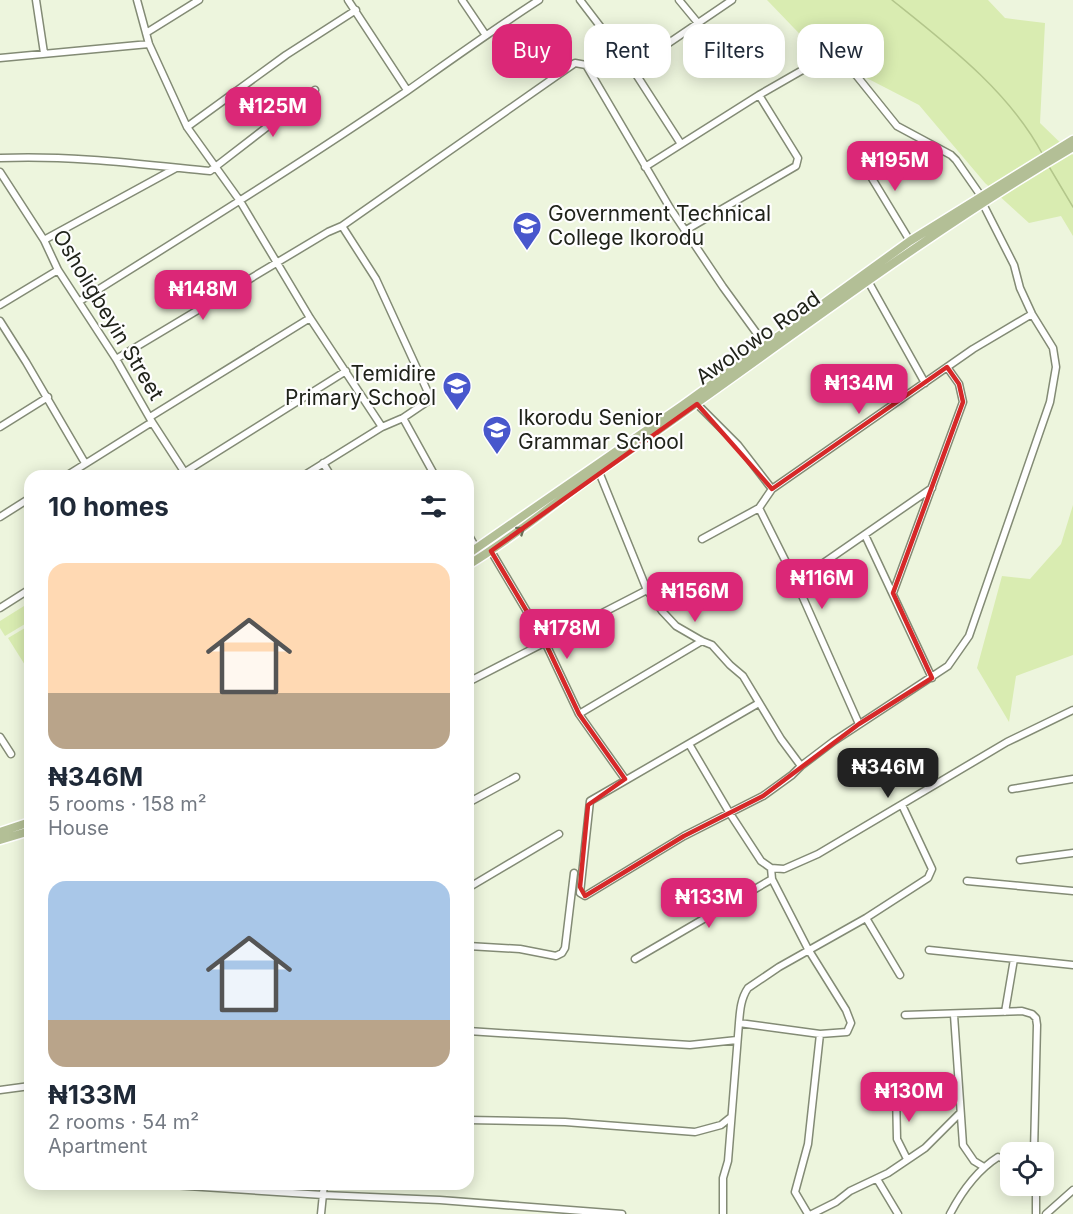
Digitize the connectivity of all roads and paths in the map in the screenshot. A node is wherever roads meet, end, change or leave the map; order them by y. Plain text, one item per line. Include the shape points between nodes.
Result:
1 (36, 0) edge
2 (137, 0) edge
3 (199, 0) edge
4 (348, 0) edge
5 (462, 0) edge
6 (539, 0) edge
7 (580, 0) edge
8 (680, 0) edge
9 (732, 0) edge
10 (356, 10) junction
11 (698, 23) junction
12 (598, 24) edge
13 (146, 33) junction
14 (485, 34) junction
15 (671, 41) edge
16 (149, 44) junction
17 (44, 53) junction
18 (0, 58) edge
19 (638, 78) edge
20 (315, 90) dead end
21 (407, 90) junction
22 (759, 95) junction
23 (187, 127) junction
24 (1073, 140) edge
25 (681, 144) junction
26 (1073, 147) edge
27 (1056, 153) junction
28 (859, 157) dead end
29 (0, 158) edge
30 (216, 167) junction
31 (645, 167) junction
32 (177, 168) junction
33 (0, 172) edge
34 (982, 200) junction
35 (240, 201) junction
36 (342, 226) junction
37 (686, 230) junction
38 (44, 240) junction
39 (910, 240) junction
40 (277, 262) junction
41 (58, 270) junction
42 (868, 281) junction
43 (80, 301) junction
44 (0, 305) edge
45 (1032, 314) junction
46 (310, 318) junction
47 (0, 321) edge
48 (3, 333) edge
49 (766, 346) junction
50 (116, 359) junction
51 (947, 367) junction
52 (346, 371) junction
53 (925, 383) junction
54 (48, 398) junction
55 (697, 404) junction
56 (403, 418) junction
57 (151, 420) junction
58 (0, 427) edge
59 (382, 427) junction
60 (619, 454) junction
61 (86, 463) junction
62 (323, 463) junction
63 (75, 470) edge
64 (183, 470) edge
65 (192, 470) edge
66 (312, 470) edge
67 (327, 470) edge
68 (432, 470) edge
69 (599, 472) junction
70 (933, 487) junction
71 (772, 489) junction
72 (24, 502) edge
73 (759, 508) junction
74 (0, 517) edge
75 (865, 535) junction
76 (702, 539) dead end
77 (474, 544) edge
78 (476, 548) joint
79 (491, 551) junction
80 (474, 561) edge
81 (796, 582) junction
82 (647, 590) junction
83 (24, 593) edge
84 (893, 593) junction
85 (0, 608) edge
86 (702, 641) junction
87 (545, 642) junction
88 (932, 678) junction
89 (474, 679) edge
90 (759, 703) junction
91 (1073, 710) edge
92 (579, 714) junction
93 (859, 723) junction
94 (0, 737) edge
95 (689, 744) junction
96 (11, 754) dead end
97 (801, 766) junction
98 (516, 777) dead end
99 (1073, 778) edge
100 (625, 779) junction
101 (1012, 789) dead end
102 (474, 800) edge
103 (902, 805) junction
104 (729, 812) junction
105 (24, 824) edge
106 (0, 832) edge
107 (24, 833) edge
108 (559, 834) dead end
109 (0, 840) edge
110 (1073, 853) edge
111 (1020, 860) dead end
112 (771, 868) junction
113 (574, 873) dead end
114 (772, 879) junction
115 (967, 881) dead end
116 (474, 884) edge
117 (1073, 891) edge
118 (866, 918) junction
119 (474, 946) edge
120 (808, 949) junction
121 (929, 950) dead end
122 (635, 959) dead end
123 (1014, 959) junction
124 (1073, 965) edge
125 (900, 975) dead end
126 (1005, 1012) junction
127 (954, 1015) junction
128 (905, 1016) dead end
129 (739, 1023) junction
130 (474, 1031) edge
131 (820, 1034) junction
132 (737, 1040) junction
133 (24, 1087) edge
134 (0, 1090) edge
135 (896, 1091) dead end
136 (960, 1113) junction
137 (731, 1117) junction
138 (474, 1120) edge
139 (1034, 1142) edge
140 (1000, 1158) edge
141 (908, 1159) junction
142 (984, 1167) junction
143 (877, 1179) junction
144 (277, 1190) edge
145 (323, 1190) edge
146 (1073, 1190) edge
147 (323, 1195) junction
148 (1036, 1196) edge
149 (321, 1214) edge
150 (622, 1214) edge
151 (723, 1214) edge
152 (808, 1214) edge
153 (813, 1214) edge
154 (897, 1214) edge
155 (950, 1214) edge
156 (1036, 1214) edge
157 (1046, 1214) edge

1 - 17 street
2 - 13 street
3 - 13 street
4 - 10 street
5 - 14 street
6 - 14 street
7 - 12 street
8 - 11 street
9 - 11 street
10 - 21 street
10 - 23 street
11 - 15 street
13 - 16 street
14 - 21 street
16 - 17 street
16 - 23 street
17 - 18 street
19 - 25 street
20 - 30 street
21 - 35 street
22 - 25 street
22 - 34 street via 824,56 831,56 856,75 897,126 951,155
22 - 37 street via 798,158 796,166
23 - 30 street
24 - 27 main road, Awolowo Road
25 - 31 street
26 - 27 main road, Awolowo Road
27 - 34 main road, Awolowo Road
28 - 39 street
29 - 32 street via 110,160
30 - 32 street via 210,171
30 - 35 street
31 - 36 street via 586,65 575,63
31 - 37 street
32 - 38 street
33 - 38 street, Osholigbeyin Street
34 - 39 main road, Awolowo Road
34 - 42 main road, Awolowo Road
34 - 45 street via 1014,265
35 - 40 street
35 - 43 street
36 - 40 street
36 - 56 street via 376,279 431,399
37 - 49 street
38 - 41 street, Osholigbeyin Street
39 - 49 main road, Awolowo Road
40 - 46 street
40 - 50 street
41 - 43 street, Osholigbeyin Street
41 - 44 street
42 - 53 street
42 - 55 main road, Awolowo Road
43 - 50 street, Osholigbeyin Street
45 - 51 street
45 - 88 street via 1056,357 1050,402 969,636 948,666
46 - 52 street
46 - 57 street
47 - 48 street
48 - 54 street
49 - 60 main road, Awolowo Road
50 - 57 street, Osholigbeyin Street
51 - 53 street
51 - 70 street via 959,384 963,402
52 - 59 street
52 - 65 street
53 - 71 street
54 - 58 street
54 - 61 street
55 - 60 main road, Awolowo Road
55 - 71 street via 738,445
56 - 59 street
56 - 68 street
57 - 61 street
57 - 64 street, Osholigbeyin Street
59 - 62 street
60 - 69 main road, Awolowo Road
60 - 78 main road, Awolowo Road
61 - 63 street
62 - 66 street
62 - 67 street
79 -> 69 main road, Awolowo Road
69 - 82 street
70 - 75 street
70 - 84 street
71 - 73 street
72 - 74 street
73 - 76 street
73 - 81 street
75 - 81 street
75 - 84 street
77 - 78 street
79 - 80 main road, Awolowo Road
79 - 87 street
81 - 93 street
82 - 86 street via 676,626
82 - 87 street
83 - 85 street
84 - 88 street
86 - 90 street via 718,649 743,676
86 - 92 street
87 - 89 street
87 - 92 street
88 - 93 street
90 - 95 street
90 - 97 street
91 - 103 street via 1007,742
92 - 100 street
93 - 97 street
94 - 96 street
95 - 100 street
95 - 104 street
97 - 104 street via 763,796
98 - 102 street
99 - 101 street
100 - 104 street via 594,796 588,805 580,887 585,896 675,840
103 - 112 street via 804,861
103 - 118 street via 932,872
104 - 112 street via 761,861
105 - 106 main road
107 - 109 main road
108 - 116 street
110 - 111 street
112 - 114 street
113 - 119 street via 562,953 556,956
114 - 120 street
114 - 122 street
115 - 117 street
118 - 120 street
118 - 125 street
120 - 129 street via 748,988
120 - 131 street via 851,1023 847,1032
121 - 123 street
123 - 124 street
123 - 126 street
126 - 127 street
126 - 139 street via 1028,1012 1036,1018
127 - 128 street
127 - 136 street
129 - 131 street
129 - 132 street
130 - 132 street via 690,1045
131 - 152 street via 808,1144 795,1192
132 - 137 street
133 - 134 street
135 - 141 street via 897,1139
136 - 141 street via 925,1148
136 - 142 street via 964,1148
137 - 138 street via 721,1125 695,1132
137 - 151 street
140 - 142 street
141 - 143 street
142 - 155 street via 966,1186
143 - 153 street
143 - 154 street
144 - 147 street
145 - 147 street
146 - 157 street
147 - 149 street
147 - 150 street
148 - 156 street

